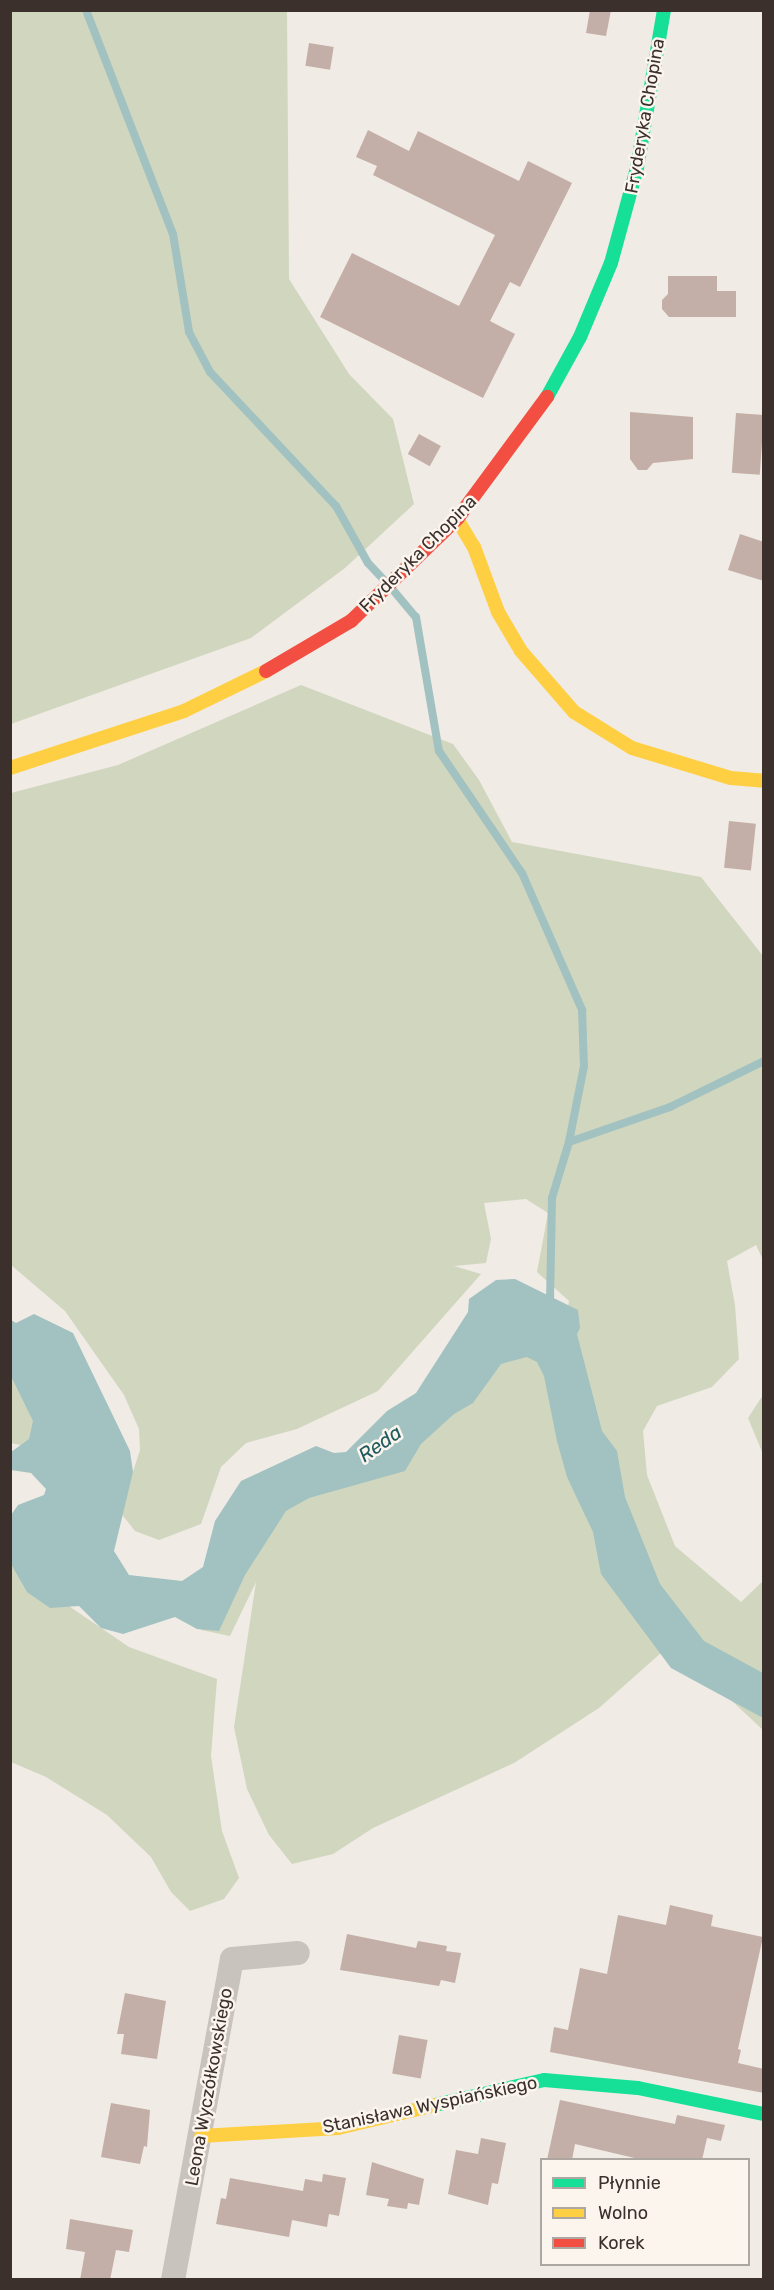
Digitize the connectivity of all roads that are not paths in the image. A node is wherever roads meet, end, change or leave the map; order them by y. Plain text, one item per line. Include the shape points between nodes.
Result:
1 (664, 10) edge
2 (457, 519) junction
3 (10, 768) edge
4 (764, 781) edge
5 (298, 1953) dead end
6 (764, 2114) edge
7 (201, 2136) junction
8 (173, 2280) edge

1 - 2 street, Fryderyka Chopina via 637,168 611,263 580,338 541,408
2 - 3 street, Fryderyka Chopina via 351,621 294,657 184,711
2 - 4 street via 474,547 498,612 521,651 574,712 632,748 731,778
5 - 7 street, Leona Wyczółkowskiego via 232,1959
6 - 7 street, Stanisława Wyspiańskiego via 638,2088 544,2080 338,2128
7 - 8 street, Leona Wyczółkowskiego

